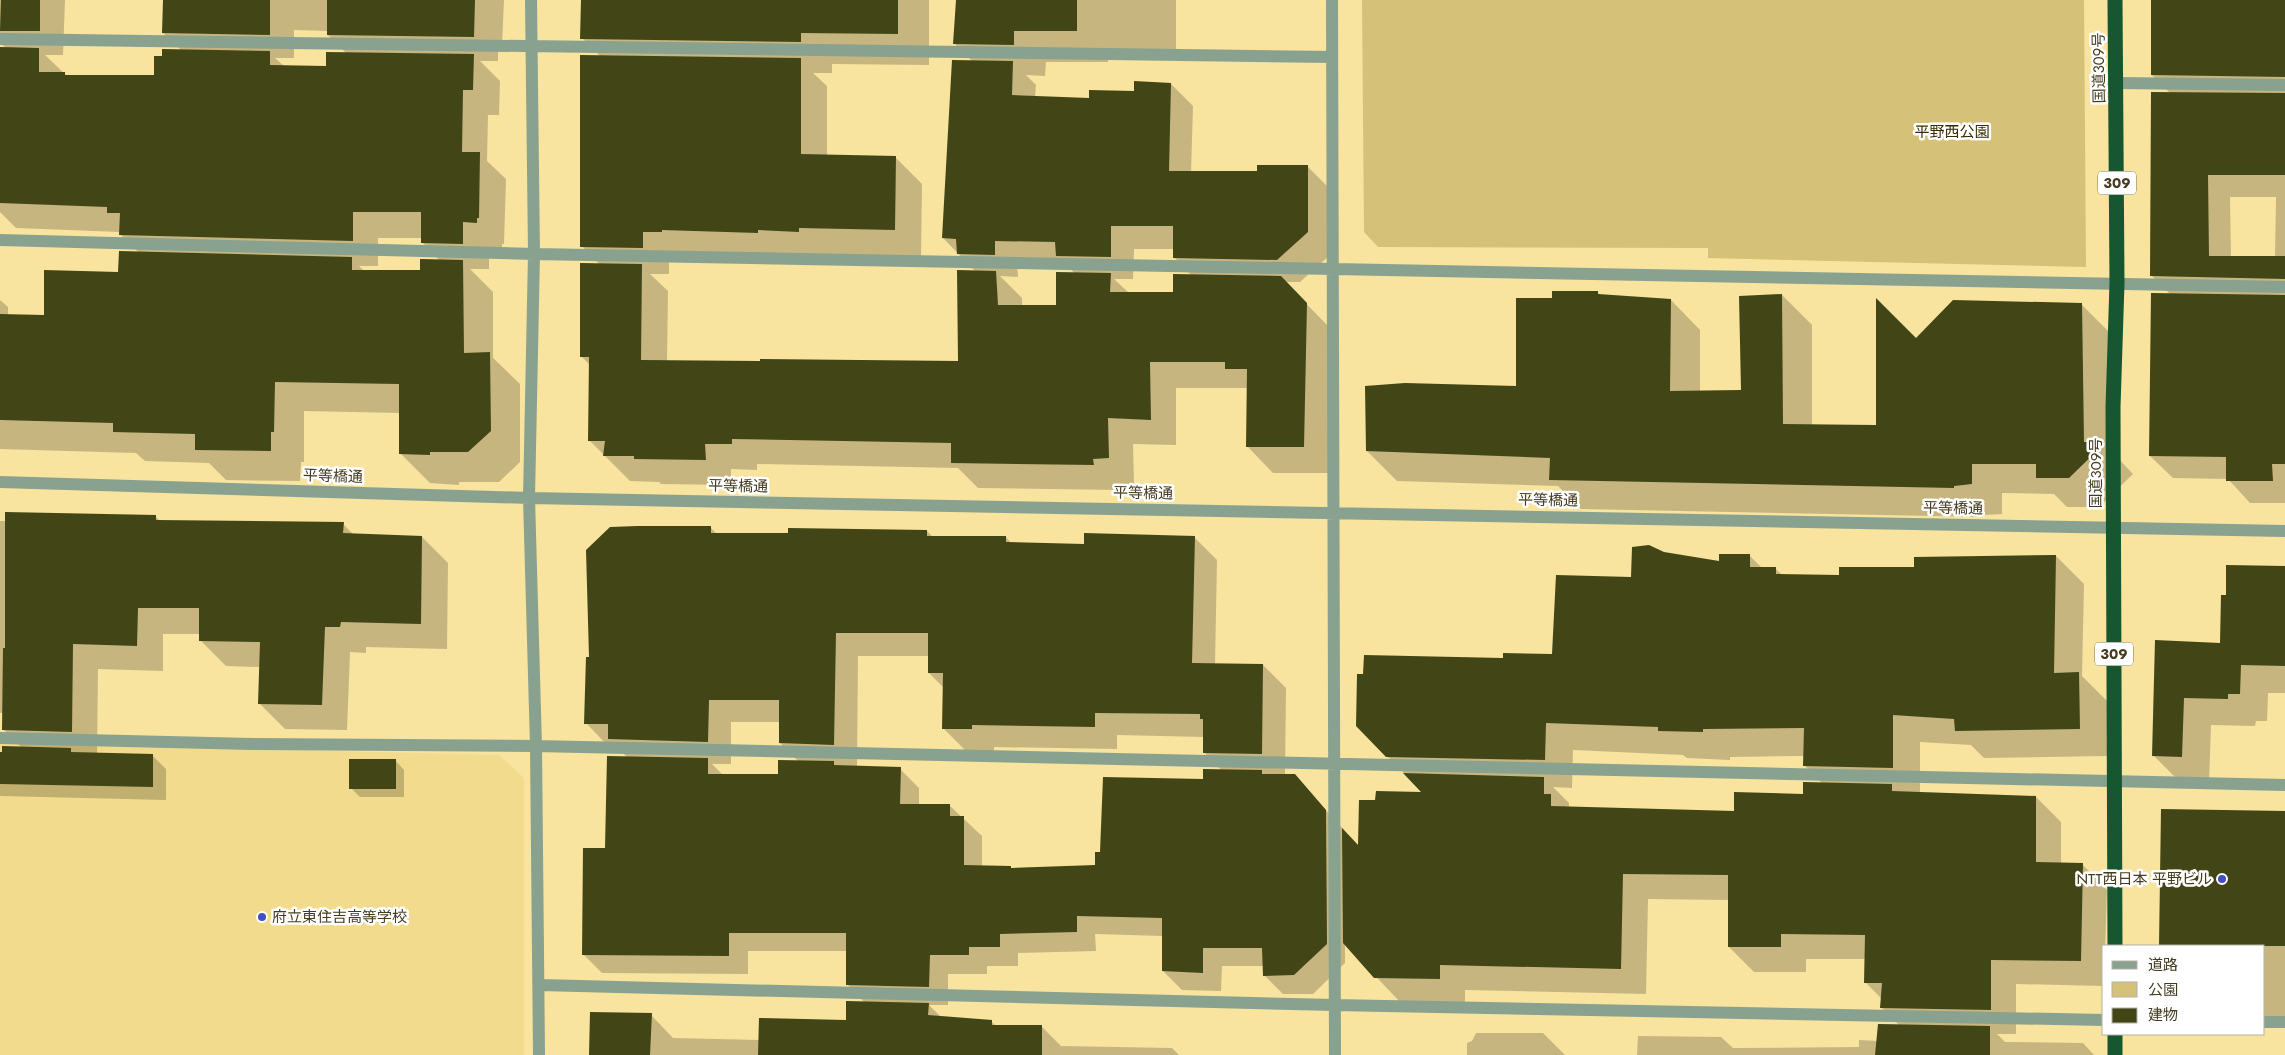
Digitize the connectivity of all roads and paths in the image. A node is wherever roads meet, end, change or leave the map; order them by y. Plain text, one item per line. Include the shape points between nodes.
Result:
1 (531, 0) edge
2 (1332, 0) edge
3 (2115, 0) edge
4 (0, 39) edge
5 (532, 47) junction
6 (1332, 58) junction
7 (2117, 82) junction
8 (2285, 85) edge
9 (0, 240) edge
10 (534, 254) junction
11 (1332, 268) junction
12 (2117, 284) junction
13 (2285, 287) edge
14 (0, 482) edge
15 (529, 498) junction
16 (1333, 513) junction
17 (2114, 527) junction
18 (2285, 531) edge
19 (0, 738) edge
20 (536, 746) junction
21 (1334, 764) junction
22 (2115, 781) junction
23 (2285, 785) edge
24 (2115, 945) edge
25 (540, 985) junction
26 (1334, 1005) junction
27 (2102, 1020) edge
28 (2265, 1022) edge
29 (2285, 1022) edge
30 (2115, 1035) edge
31 (540, 1055) edge
32 (1334, 1055) edge
33 (2115, 1055) edge

1 - 5 street
2 - 6 street
3 - 7 highway, 国道309号 / 309
4 - 5 street
5 - 6 street
5 - 10 street
6 - 11 street
7 - 8 street
7 - 12 highway, 国道309号 / 309
9 - 10 street
10 - 11 street
10 - 15 street
11 - 12 street
11 - 16 street
12 - 13 street
12 - 17 highway, 国道309号 / 309
14 - 15 street, 平等橋通
15 - 16 street, 平等橋通
15 - 20 street
16 - 17 street, 平等橋通
16 - 21 street
17 - 18 street, 平等橋通
17 - 22 highway, 国道309号 / 309
19 - 20 street
20 - 21 street
20 - 25 street
21 - 22 street
21 - 26 street
22 - 23 street
22 - 24 highway, 国道309号 / 309
25 - 26 street
25 - 31 street
26 - 27 street
26 - 32 street
28 - 29 street
30 - 33 highway

